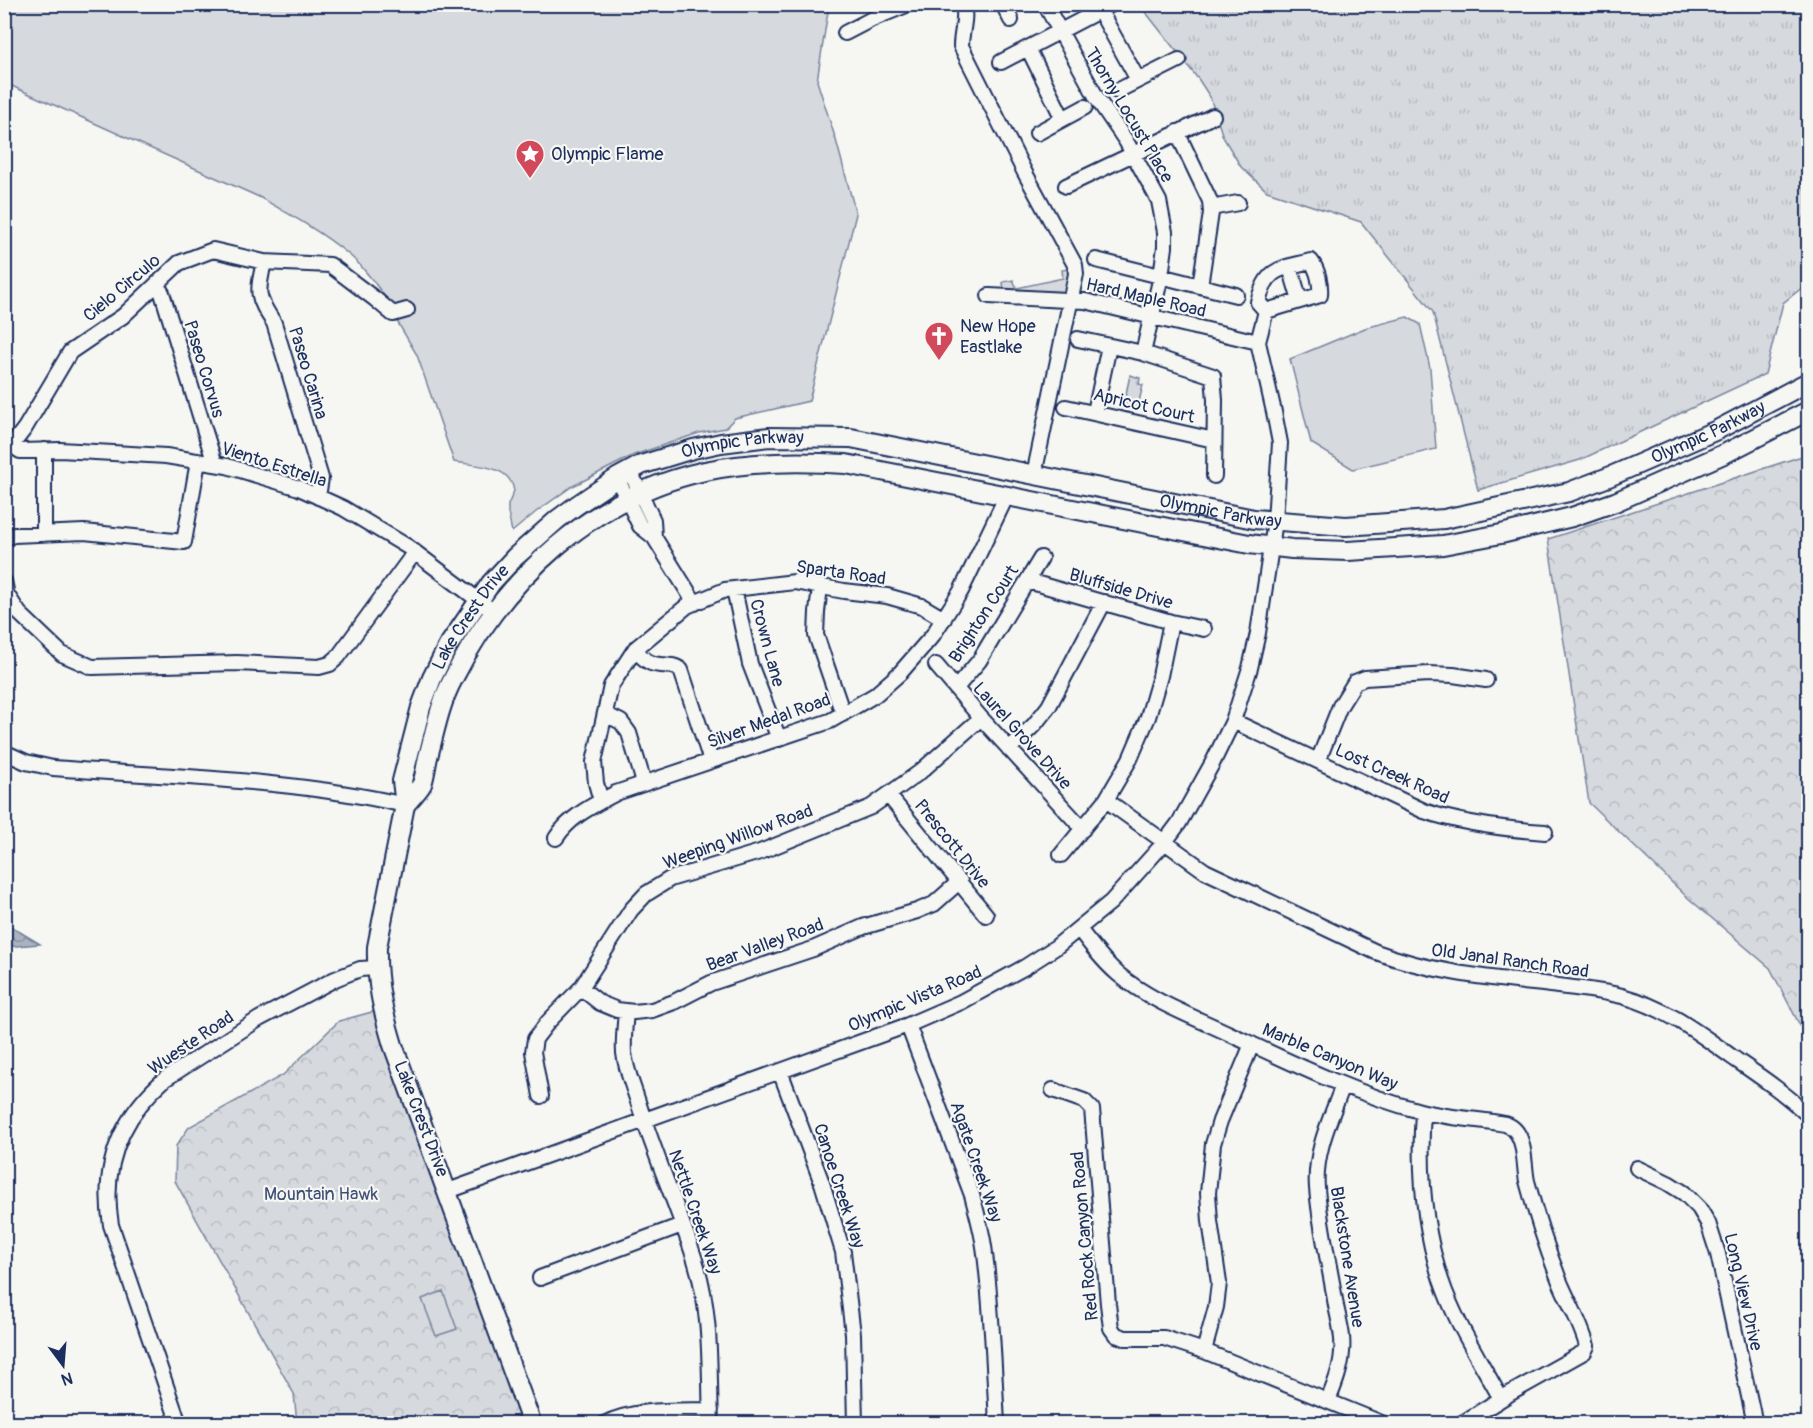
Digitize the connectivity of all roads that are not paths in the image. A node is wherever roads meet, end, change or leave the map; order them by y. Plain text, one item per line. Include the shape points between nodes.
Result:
1 (873, 4) edge
2 (909, 4) edge
3 (963, 4) edge
4 (1003, 4) edge
5 (1045, 4) edge
6 (1106, 8) edge
7 (872, 19) junction
8 (1011, 20) dead end
9 (1064, 30) junction
10 (844, 33) dead end
11 (1029, 48) junction
12 (1179, 60) dead end
13 (1001, 62) dead end
14 (1138, 80) junction
15 (1117, 91) dead end
16 (1085, 107) dead end
17 (1213, 116) dead end
18 (1064, 119) junction
19 (1177, 132) junction
20 (1037, 133) dead end
21 (1133, 153) junction
22 (1066, 186) dead end
23 (1238, 203) dead end
24 (1211, 208) junction
25 (1096, 260) dead end
26 (264, 262) junction
27 (1290, 267) junction
28 (1161, 276) junction
29 (156, 285) junction
30 (1200, 286) junction
31 (1236, 295) dead end
32 (989, 296) dead end
33 (1070, 300) junction
34 (1300, 301) junction
35 (406, 310) dead end
36 (1266, 311) junction
37 (1150, 316) junction
38 (1078, 339) dead end
39 (1258, 342) junction
40 (1109, 346) junction
41 (1143, 353) junction
42 (1809, 382) edge
43 (1066, 407) dead end
44 (1809, 411) edge
45 (1095, 412) junction
46 (1214, 440) junction
47 (8, 447) edge
48 (44, 450) junction
49 (198, 461) junction
50 (215, 464) junction
51 (624, 474) junction
52 (1034, 475) junction
53 (1214, 476) dead end
54 (1007, 495) junction
55 (318, 496) junction
56 (634, 496) junction
57 (1275, 521) junction
58 (44, 534) junction
59 (4, 538) edge
60 (1272, 546) junction
61 (415, 552) junction
62 (1041, 558) dead end
63 (4, 581) edge
64 (1028, 581) junction
65 (820, 587) junction
66 (734, 589) junction
67 (479, 600) junction
68 (1104, 602) junction
69 (695, 603) junction
70 (494, 612) junction
71 (944, 619) junction
72 (1171, 622) junction
73 (1204, 629) dead end
74 (635, 649) junction
75 (936, 665) dead end
76 (1486, 680) dead end
77 (956, 688) junction
78 (605, 714) junction
79 (843, 714) junction
80 (981, 718) junction
81 (1233, 721) junction
82 (778, 739) junction
83 (1009, 749) junction
84 (4, 752) edge
85 (1318, 760) junction
86 (711, 761) junction
87 (644, 783) junction
88 (890, 796) junction
89 (1106, 800) junction
90 (601, 801) junction
91 (405, 805) junction
92 (1083, 829) junction
93 (1545, 832) dead end
94 (556, 838) dead end
95 (1164, 843) junction
96 (1061, 855) dead end
97 (960, 881) junction
98 (986, 915) dead end
99 (1079, 929) junction
100 (376, 968) junction
101 (581, 988) junction
102 (626, 1012) junction
103 (908, 1025) junction
104 (1252, 1044) junction
105 (780, 1071) junction
106 (1343, 1085) junction
107 (1053, 1090) dead end
108 (541, 1096) dead end
109 (1423, 1112) junction
110 (1809, 1114) edge
111 (644, 1121) junction
112 (1637, 1168) dead end
113 (448, 1191) junction
114 (682, 1225) junction
115 (540, 1278) dead end
116 (1204, 1351) junction
117 (1501, 1399) junction
118 (1328, 1401) junction
119 (711, 1417) edge
120 (179, 1424) edge
121 (532, 1424) edge
122 (604, 1424) edge
123 (855, 1424) edge
124 (997, 1424) edge
125 (1384, 1424) edge
126 (1460, 1424) edge
127 (1755, 1424) edge

1 - 7 street
2 - 7 street
3 - 33 street via 966,15 960,46 1075,265
4 - 8 street
5 - 9 street, Thorny Locust Place
6 - 9 street
6 - 14 street
7 - 10 street
9 - 11 street
9 - 21 street, Thorny Locust Place via 1098,100
11 - 13 street
11 - 18 street
12 - 14 street
14 - 15 street
16 - 18 street
17 - 19 street
18 - 20 street
19 - 21 street
19 - 24 street
21 - 22 street
21 - 28 street, Thorny Locust Place via 1159,201 1165,232
23 - 24 street
24 - 30 street
25 - 28 street
26 - 29 street, Cielo Circulo via 213,250 179,263
26 - 35 street, Cielo Circulo via 330,265 393,314
26 - 55 street, Paseo Carina via 258,289 274,323 321,478
27 - 34 street
27 - 34 street via 1311,261 1321,288 1320,295
27 - 36 street via 1273,272 1262,287 1258,302
28 - 30 street
28 - 37 street, Thorny Locust Place
29 - 47 street, Cielo Circulo via 123,316 70,352 25,428
29 - 50 street, Paseo Corvus
30 - 31 street
32 - 33 street, Hard Maple Road
33 - 37 street, Hard Maple Road
33 - 52 street
34 - 36 street
36 - 39 street
37 - 39 street, Hard Maple Road
37 - 41 street, Thorny Locust Place
38 - 40 street
39 - 57 street, Olympic Vista Road via 1280,443
40 - 41 street
40 - 45 street
41 - 46 street via 1213,376
42 - 57 main road, Olympic Parkway via 1717,430 1569,492 1444,519 1346,526
43 - 45 street, Apricot Court
44 - 60 main road, Olympic Parkway via 1726,453 1572,517 1443,545 1348,551
45 - 46 street, Apricot Court
46 - 53 street
47 - 48 street, Viento Estrella
48 - 49 street, Viento Estrella
48 - 58 street
49 - 50 street, Viento Estrella
49 - 58 street via 184,542 84,531
50 - 55 street, Viento Estrella
51 - 52 main road, Olympic Parkway via 641,465 720,443 799,437 851,438
51 - 56 street
51 - 67 main road, Lake Crest Drive via 546,529 515,557
52 - 57 main road, Olympic Parkway
54 - 56 main road, Olympic Parkway via 846,464 808,461 714,469
54 - 60 main road, Olympic Parkway
54 - 71 street, Silver Medal Road
55 - 61 street, Viento Estrella
56 - 69 street via 640,526 654,537
56 - 70 main road, Lake Crest Drive via 568,536 527,573
57 - 60 street, Olympic Vista Road
58 - 59 street
60 - 81 street, Olympic Vista Road via 1258,633
61 - 63 street via 338,657 319,667 237,663 92,667 62,654 19,613 7,595
61 - 67 street, Viento Estrella
62 - 64 street, Brighton Court
64 - 68 street, Bluffside Drive
64 - 77 street, Brighton Court via 979,661
65 - 66 street, Sparta Road via 795,582
65 - 71 street, Sparta Road via 887,596 922,606
65 - 79 street via 816,635
66 - 69 street, Sparta Road
66 - 82 street, Crown Lane via 750,664
67 - 70 street, Viento Estrella
67 - 91 main road, Lake Crest Drive via 448,645 421,707 402,780
68 - 72 street, Bluffside Drive
68 - 83 street via 1049,706
69 - 74 street, Sparta Road
70 - 91 main road, Lake Crest Drive via 450,685 422,783
71 - 79 street, Silver Medal Road via 900,673 875,695
72 - 73 street, Bluffside Drive
72 - 89 street via 1148,717
74 - 78 street, Sparta Road via 611,686
74 - 86 street via 652,664 681,670
75 - 77 street, Laurel Grove Drive
76 - 85 street via 1429,674 1355,682 1340,706
77 - 80 street, Laurel Grove Drive
78 - 87 street via 621,722 629,733
78 - 90 street, Sparta Road via 594,762
79 - 82 street, Silver Medal Road
80 - 83 street, Laurel Grove Drive
80 - 88 street, Weeping Willow Road
81 - 85 street, Lost Creek Road
81 - 95 street, Olympic Vista Road via 1197,792
82 - 86 street, Silver Medal Road
83 - 92 street, Laurel Grove Drive
84 - 91 street via 53,768 283,785
85 - 93 street, Lost Creek Road via 1445,818
86 - 87 street, Silver Medal Road
87 - 90 street, Silver Medal Road
88 - 97 street, Prescott Drive
88 - 101 street, Weeping Willow Road via 760,852 657,886 630,910
89 - 92 street
89 - 95 street, Old Janal Ranch Road
90 - 94 street, Silver Medal Road via 563,827
91 - 100 main road, Lake Crest Drive
92 - 96 street
95 - 99 street, Olympic Vista Road via 1111,902
95 - 110 street, Old Janal Ranch Road via 1218,878 1404,962 1460,974 1594,991 1658,1009 1692,1028
97 - 98 street, Prescott Drive
97 - 102 street, Bear Valley Road via 934,904 917,911 711,983 660,1007
99 - 103 street, Olympic Vista Road via 996,985
99 - 104 street, Marble Canyon Way via 1097,954 1146,993
100 - 113 main road, Lake Crest Drive via 393,1045
100 - 120 street, Wueste Road via 360,969 335,979 259,1019 165,1079 133,1113 118,1140 108,1184 111,1225
101 - 102 street, Bear Valley Road via 600,1003
101 - 108 street, Weeping Willow Road via 535,1039 533,1052
102 - 111 street, Nettle Creek Way via 624,1054
103 - 105 street, Olympic Vista Road
103 - 124 street, Agate Creek Way via 979,1223 989,1287
104 - 106 street, Marble Canyon Way
104 - 116 street via 1213,1144 1208,1193 1219,1283
105 - 111 street, Olympic Vista Road
105 - 123 street, Canoe Creek Way via 843,1252 853,1334
106 - 109 street, Marble Canyon Way
106 - 118 street, Blackstone Avenue via 1317,1167 1318,1205 1343,1350
107 - 116 street, Red Rock Canyon Road via 1083,1101 1092,1109 1111,1328 1125,1338 1164,1338
109 - 117 street via 1423,1191 1439,1271 1467,1337
109 - 117 street, Marble Canyon Way via 1511,1125 1519,1134 1535,1211 1587,1346 1584,1352
111 - 113 street, Olympic Vista Road
111 - 114 street, Nettle Creek Way
112 - 127 street, Long View Drive via 1684,1193 1708,1223
113 - 121 main road, Lake Crest Drive
114 - 115 street
114 - 119 street, Nettle Creek Way via 703,1291
116 - 118 street, Red Rock Canyon Road
117 - 126 street
118 - 125 street, Red Rock Canyon Road
119 - 122 street via 638,1413

